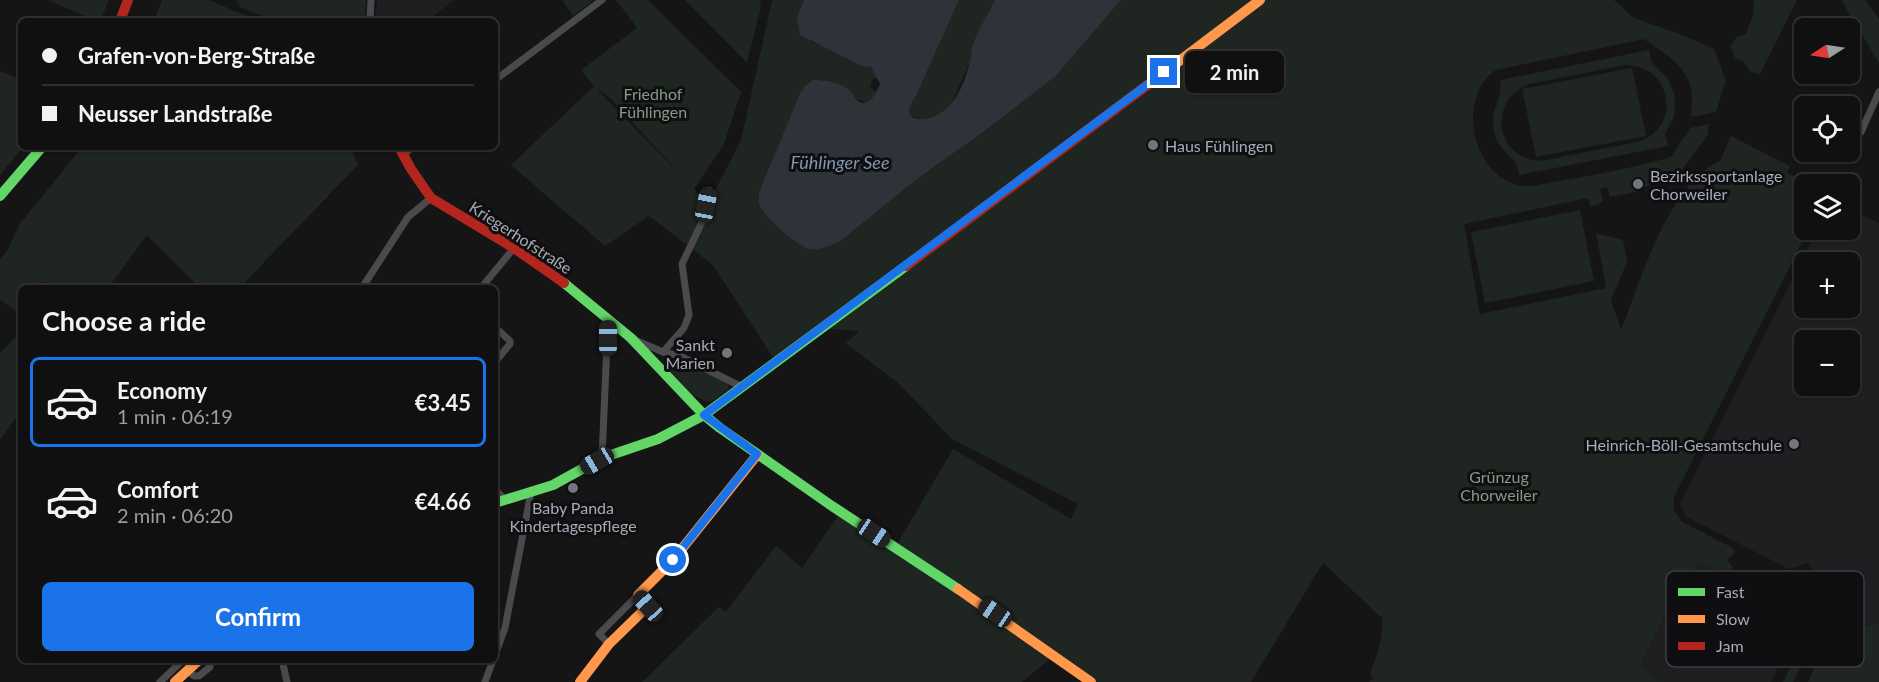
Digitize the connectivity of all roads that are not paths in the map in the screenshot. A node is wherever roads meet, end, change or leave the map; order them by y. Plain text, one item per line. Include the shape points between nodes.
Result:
1 (128, 0) edge
2 (370, 0) edge
3 (602, 0) edge
4 (1260, 0) edge
5 (121, 18) edge
6 (370, 18) edge
7 (498, 78) edge
8 (1879, 92) edge
9 (1861, 132) dead end
10 (39, 150) edge
11 (401, 151) edge
12 (709, 190) dead end
13 (0, 196) edge
14 (431, 198) junction
15 (514, 248) junction
16 (364, 285) edge
17 (483, 285) edge
18 (608, 320) junction
19 (498, 330) edge
20 (632, 338) junction
21 (663, 352) junction
22 (498, 355) edge
23 (742, 387) junction
24 (704, 415) junction
25 (757, 454) junction
26 (602, 458) junction
27 (531, 492) junction
28 (500, 501) edge
29 (498, 647) edge
30 (196, 663) edge
31 (210, 663) edge
32 (283, 663) edge
33 (492, 663) edge
34 (183, 674) edge
35 (199, 676) junction
36 (160, 682) edge
37 (193, 682) edge
38 (287, 682) edge
39 (485, 682) edge
40 (580, 682) edge
41 (1091, 682) edge

1 - 5 street
2 - 6 street
3 - 7 street
4 - 23 street
8 - 9 street
10 - 13 street
11 - 14 street, Kriegerhofstraße
12 - 21 street via 703,220 682,264 687,323
14 - 15 street, Kriegerhofstraße
14 - 16 street via 408,217
15 - 17 street
15 - 18 street, Kriegerhofstraße
18 - 20 street, Kriegerhofstraße
18 - 26 street
19 - 22 street via 510,344
20 - 21 street, Kriegerhofstraße
20 - 24 street, Kriegerhofstraße
21 - 23 street, Kriegerhofstraße via 680,356
23 - 24 street
24 - 25 street, Kriegerhofstraße
24 - 26 street via 658,439
25 - 40 street via 673,560 638,595 648,606 609,644
25 - 41 street, Kriegerhofstraße via 985,606
26 - 27 street via 562,481
27 - 28 street
27 - 29 street
30 - 34 street
31 - 35 street
32 - 38 street
33 - 39 street
34 - 35 street
34 - 36 street
35 - 37 street

